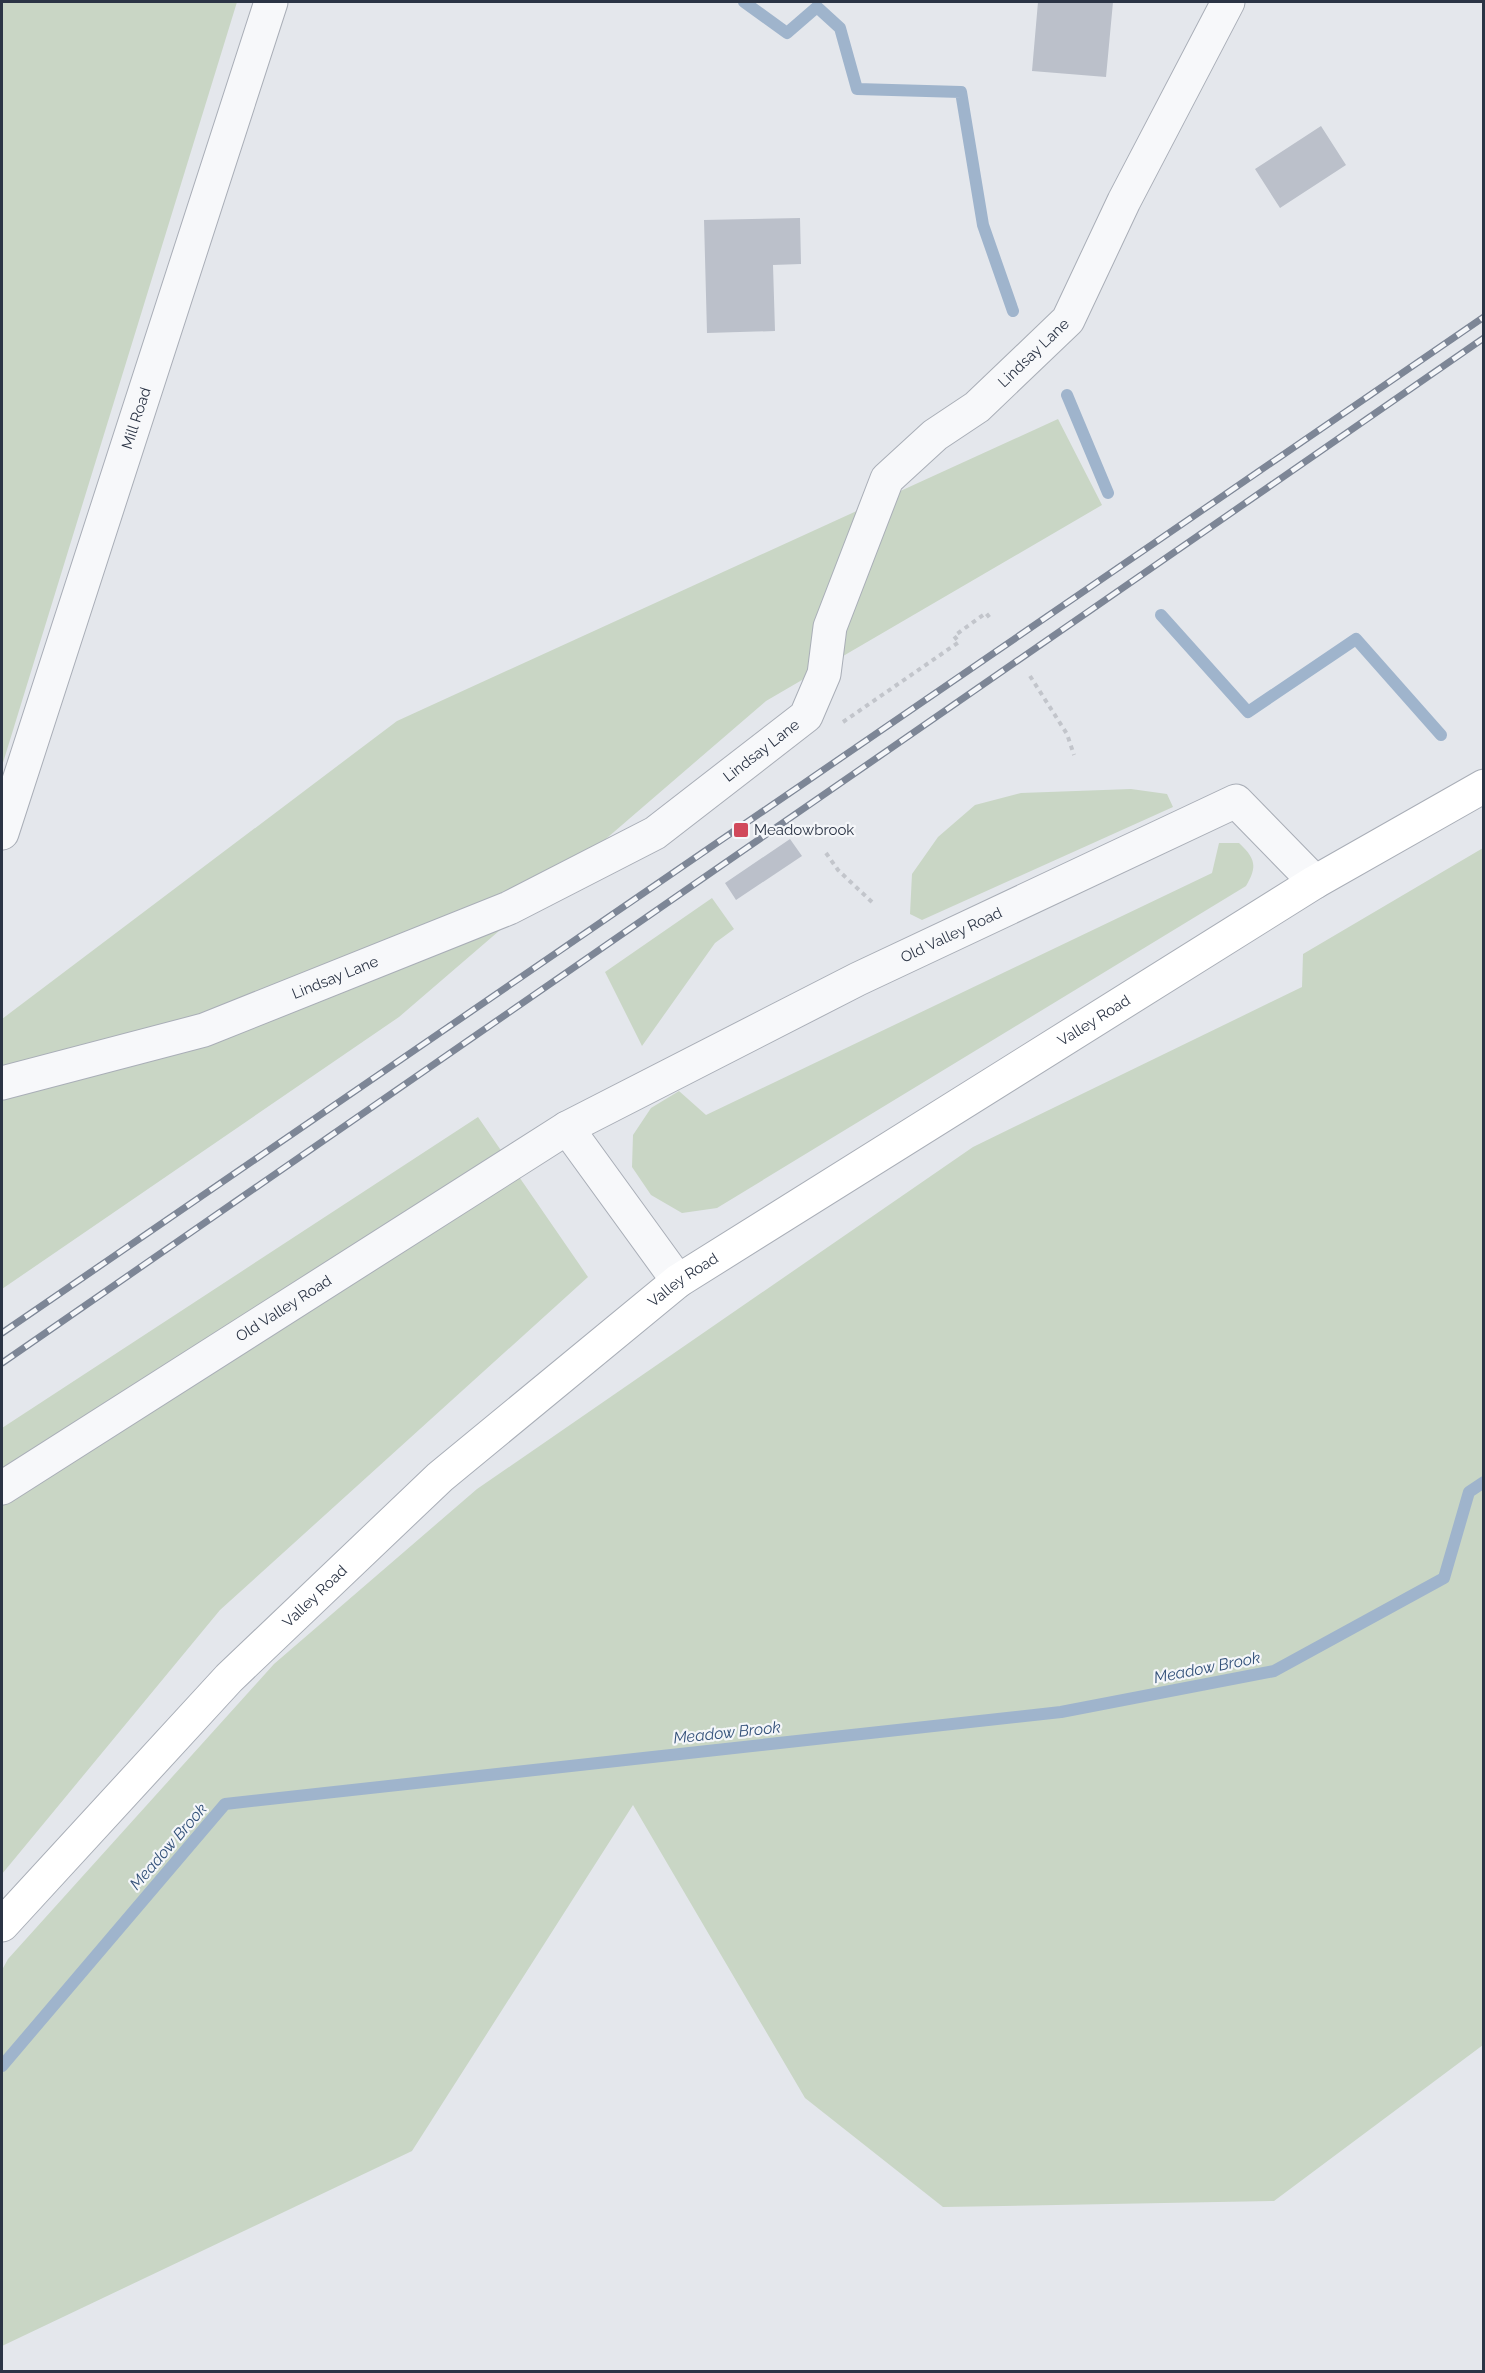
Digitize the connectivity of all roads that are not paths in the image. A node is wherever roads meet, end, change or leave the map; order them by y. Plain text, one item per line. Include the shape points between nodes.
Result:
1 (271, 2) edge
2 (1228, 2) edge
3 (1484, 786) edge
4 (2, 833) edge
5 (1314, 882) junction
6 (2, 1083) edge
7 (567, 1128) junction
8 (678, 1281) junction
9 (2, 1488) edge
10 (2, 1925) edge

1 - 4 street, Mill Road
2 - 6 street, Lindsay Lane via 1124,201 1068,320 977,408 935,435 887,479 830,627 824,674 806,716 655,833 509,908 204,1030
3 - 5 main road, Valley Road
5 - 7 street, Old Valley Road via 1236,801 858,979
5 - 8 main road, Valley Road
7 - 8 street
7 - 9 street, Old Valley Road
8 - 10 main road, Valley Road via 406,1509 229,1678

